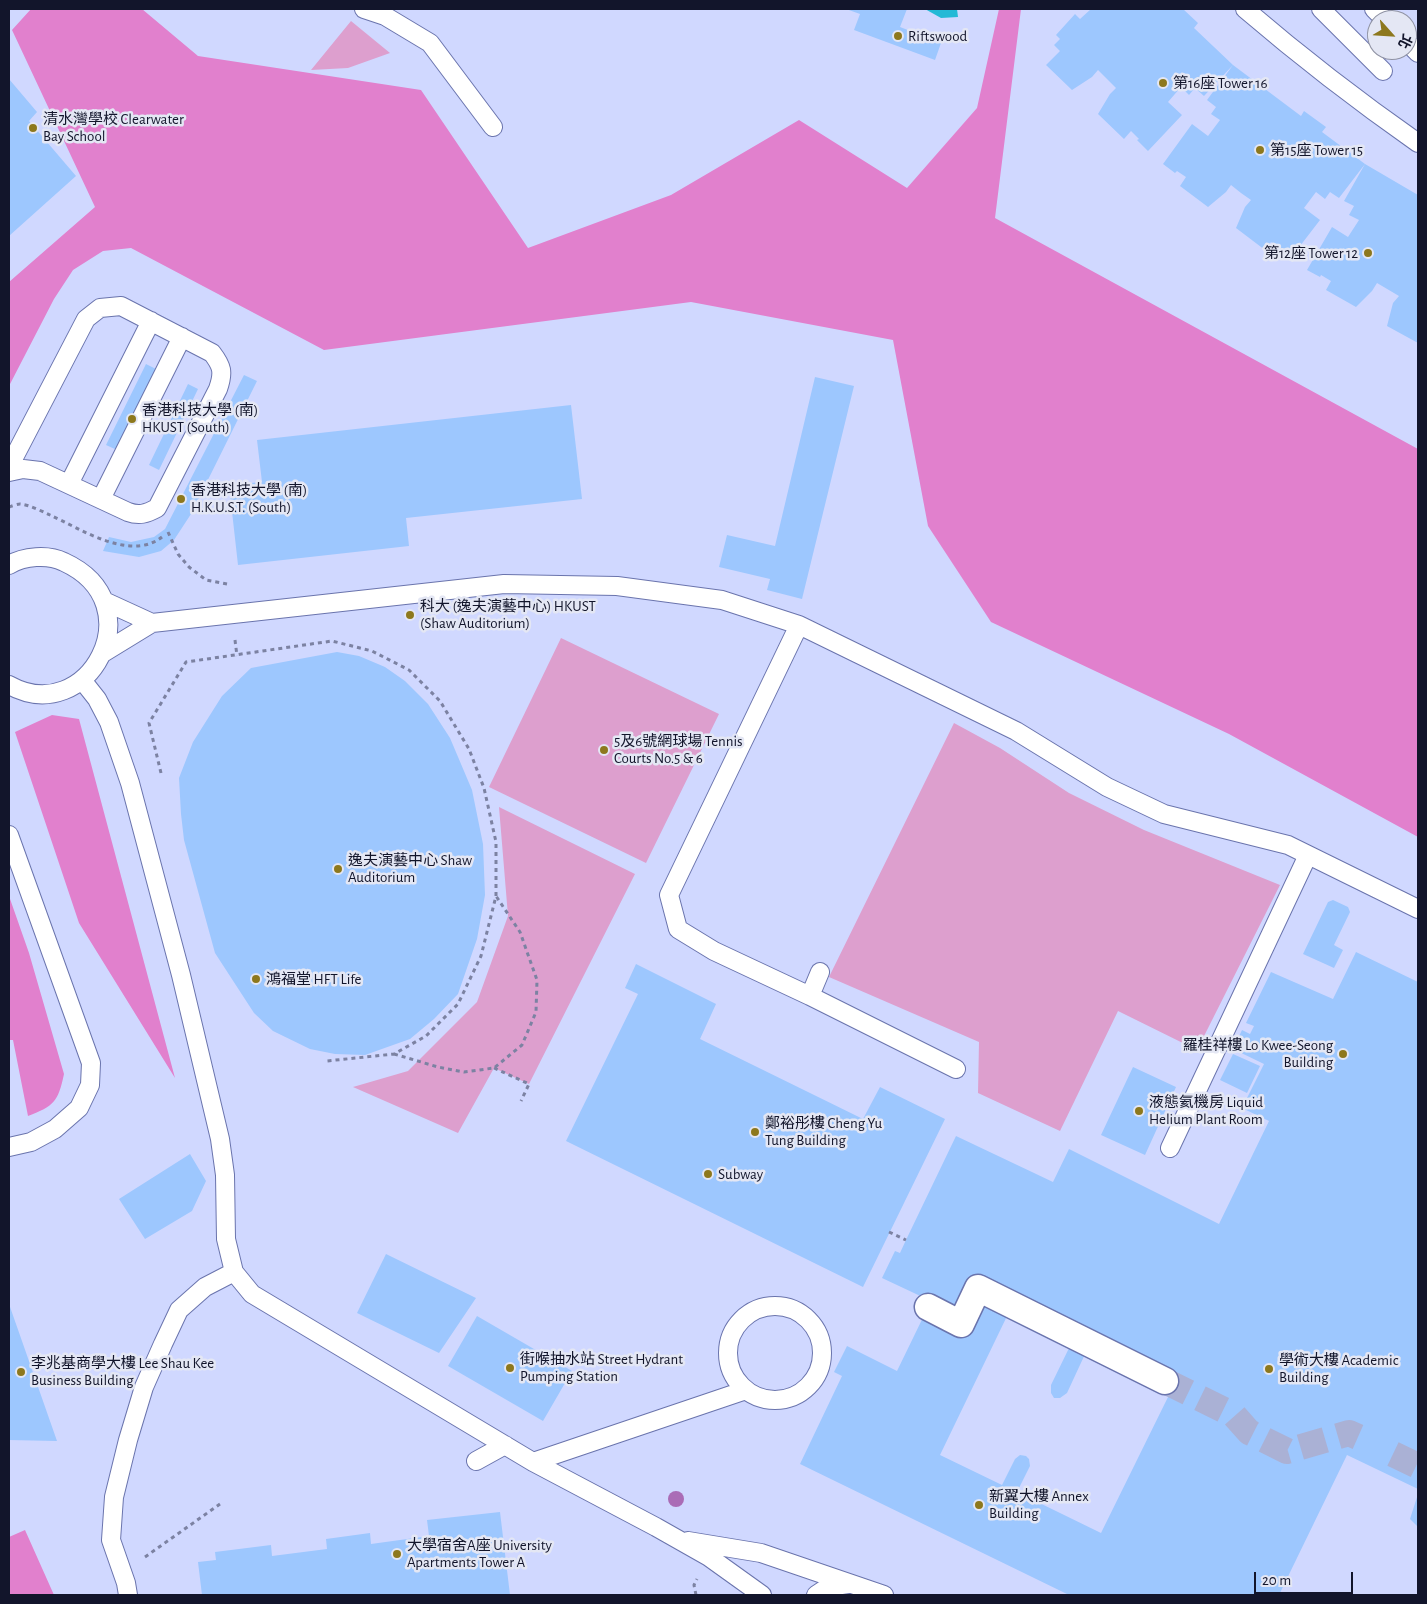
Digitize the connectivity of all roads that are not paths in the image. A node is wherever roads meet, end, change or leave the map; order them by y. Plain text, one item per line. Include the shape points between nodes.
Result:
1 (364, 9) edge
2 (1246, 9) edge
3 (1321, 9) edge
4 (386, 12) edge
5 (1383, 71) dead end
6 (493, 127) dead end
7 (1418, 143) edge
8 (151, 321) junction
9 (182, 337) junction
10 (9, 468) edge
11 (9, 472) edge
12 (69, 484) junction
13 (101, 499) junction
14 (9, 548) edge
15 (36, 557) junction
16 (9, 565) edge
17 (104, 601) junction
18 (152, 623) junction
19 (799, 625) junction
20 (103, 653) junction
21 (82, 680) junction
22 (9, 685) edge
23 (9, 835) edge
24 (1308, 855) junction
25 (1418, 909) edge
26 (820, 972) dead end
27 (810, 996) junction
28 (956, 1069) dead end
29 (9, 1147) edge
30 (1170, 1148) dead end
31 (234, 1272) junction
32 (928, 1308) dead end
33 (1165, 1381) tunnel mouth
34 (746, 1390) junction
35 (505, 1445) junction
36 (476, 1461) dead end
37 (533, 1462) junction
38 (677, 1539) junction
39 (848, 1584) junction
40 (128, 1595) edge
41 (762, 1595) edge
42 (816, 1595) edge
43 (884, 1595) edge

1 - 4 lane
2 - 7 lane via 1353,97
3 - 5 lane
4 - 6 lane via 430,44
8 - 9 lane
8 - 10 lane via 121,306 100,308 86,320
8 - 12 lane
9 - 13 lane
9 - 13 lane via 212,353 220,364 222,377 218,389 157,508 136,515
11 - 12 lane via 23,469 40,471
12 - 13 lane
14 - 15 lane
15 - 16 lane
15 - 17 lane via 58,559 78,568 94,582
17 - 18 lane
17 - 20 lane via 108,636
18 - 19 lane via 504,584 644,589 722,600
18 - 20 lane
19 - 24 lane via 1016,731 1107,787 1164,814 1288,845
19 - 27 lane via 669,895 678,929
20 - 21 lane
21 - 22 lane via 58,692 37,694
21 - 31 lane via 109,722 130,783 181,974 220,1139 225,1175 226,1239
23 - 29 lane via 91,1063 90,1085 79,1108 55,1129 31,1142
24 - 25 lane
24 - 30 lane
26 - 27 lane
27 - 28 lane
31 - 35 lane via 252,1294
31 - 40 lane via 205,1287 179,1310 144,1387 114,1497 111,1540
32 - 33 street via 961,1324 978,1288
34 - 34 lane via 735,1378 728,1360 729,1344 735,1329 748,1314 762,1307 779,1306 798,1311 820,1335 821,1367 814,1381 802,1393 786,1399 770,1401
34 - 37 lane
35 - 36 lane
35 - 37 lane
37 - 38 lane
38 - 39 lane via 761,1553
38 - 41 lane via 709,1557
39 - 42 lane via 828,1587
39 - 43 lane

